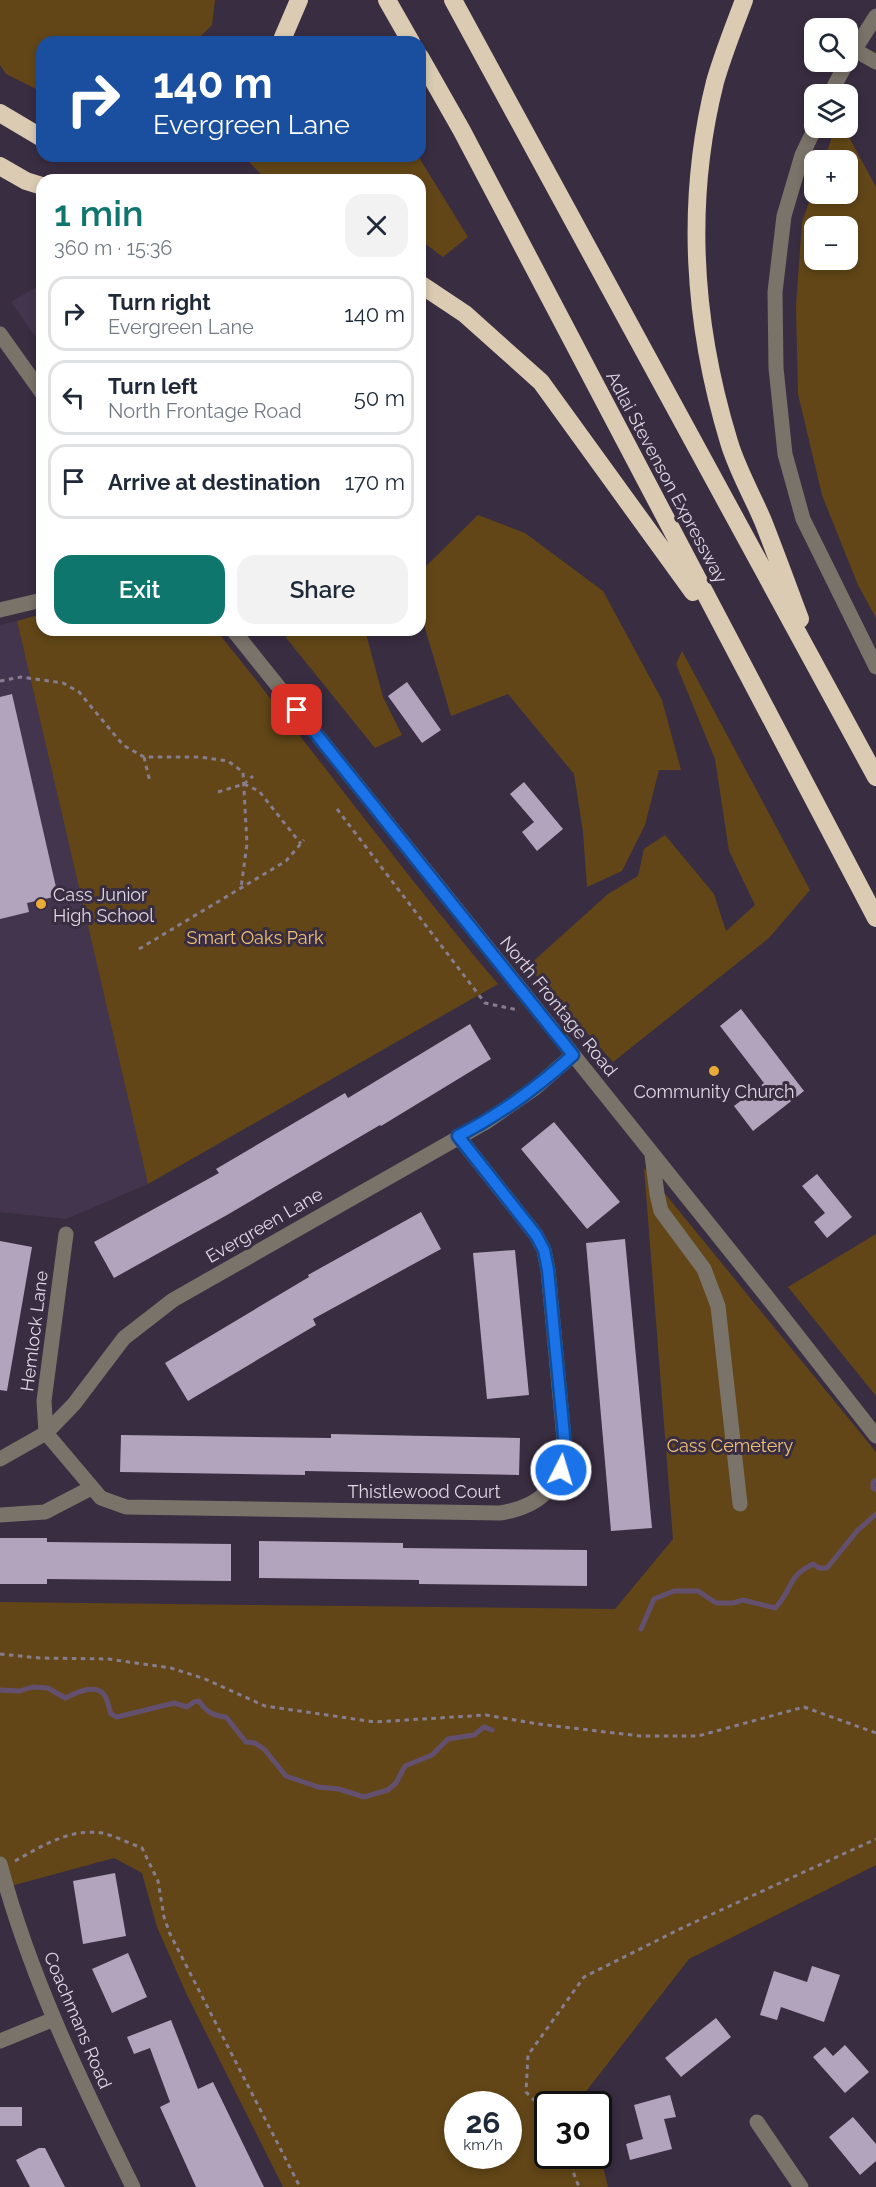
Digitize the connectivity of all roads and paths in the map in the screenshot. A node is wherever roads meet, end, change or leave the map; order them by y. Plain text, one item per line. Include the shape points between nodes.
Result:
1 (299, 0) edge
2 (387, 0) edge
3 (453, 0) edge
4 (744, 0) edge
5 (876, 16) edge
6 (284, 36) edge
7 (408, 36) edge
8 (858, 43) edge
9 (858, 59) edge
10 (876, 62) edge
11 (426, 68) edge
12 (0, 113) edge
13 (36, 134) edge
14 (810, 138) edge
15 (0, 166) edge
16 (36, 184) edge
17 (426, 288) edge
18 (0, 334) edge
19 (36, 385) edge
20 (36, 601) edge
21 (0, 610) edge
22 (237, 636) edge
23 (728, 638) junction
24 (876, 667) edge
25 (0, 681) edge
26 (825, 685) junction
27 (144, 757) junction
28 (253, 776) dead end
29 (876, 777) edge
30 (150, 782) dead end
31 (244, 784) junction
32 (218, 792) dead end
33 (337, 809) dead end
34 (241, 888) junction
35 (876, 918) edge
36 (140, 949) dead end
37 (539, 1013) junction
38 (573, 1055) junction
39 (458, 1136) junction
40 (652, 1155) junction
41 (66, 1234) dead end
42 (46, 1432) junction
43 (876, 1436) edge
44 (0, 1459) edge
45 (91, 1488) junction
46 (740, 1504) dead end
47 (0, 1515) edge
48 (0, 1654) edge
49 (876, 1733) edge
50 (876, 1839) edge
51 (1, 1866) edge
52 (54, 2019) junction
53 (0, 2041) edge
54 (534, 2100) edge
55 (756, 2122) dead end
56 (572, 2169) edge
57 (133, 2187) edge
58 (300, 2187) edge
59 (579, 2187) edge
60 (801, 2187) edge

1 - 6 highway
2 - 7 highway
3 - 26 highway
4 - 26 highway via 716,80 700,162 696,204 702,330 730,444
5 - 8 street
9 - 10 street
11 - 23 highway, Adlai Stevenson Expressway
12 - 13 highway
14 - 24 street via 784,216 775,292 776,368 785,454 803,519
15 - 16 highway
17 - 23 highway via 465,314 541,382
18 - 19 street
20 - 21 street
22 - 37 street, North Frontage Road
23 - 35 highway, Adlai Stevenson Expressway
25 - 27 path via 21,677 63,683 80,693 123,745
26 - 29 highway
27 - 30 path
27 - 31 path via 200,757 228,762 243,772
28 - 31 path
31 - 32 path
31 - 34 path via 247,844
31 - 34 path via 259,791 302,842 286,861
33 - 37 path via 485,1003
34 - 36 path
37 - 38 street, North Frontage Road
38 - 39 street, Evergreen Lane via 518,1101
38 - 40 street, North Frontage Road
39 - 42 street, Evergreen Lane via 152,1315 124,1338 74,1404
39 - 45 street, Thistlewood Court via 536,1235 546,1260 565,1449 561,1470 537,1501 519,1510 488,1513 126,1507 101,1498
40 - 43 street, North Frontage Road
40 - 46 street via 661,1210 704,1269 718,1306
41 - 42 street, Hemlock Lane via 44,1401
42 - 44 street, Evergreen Lane
42 - 45 street, Thistlewood Court
45 - 47 street via 45,1512
48 - 49 path via 108,1659 171,1668 265,1706 375,1722 486,1714 640,1736 698,1736 804,1707
50 - 54 path via 584,1977 528,2055 526,2092
51 - 52 street, Coachmans Road
51 - 58 path via 66,1835 85,1832 104,1834 142,1848 158,1881 170,1934
52 - 53 street
52 - 57 street, Coachmans Road
55 - 60 street
56 - 59 path

